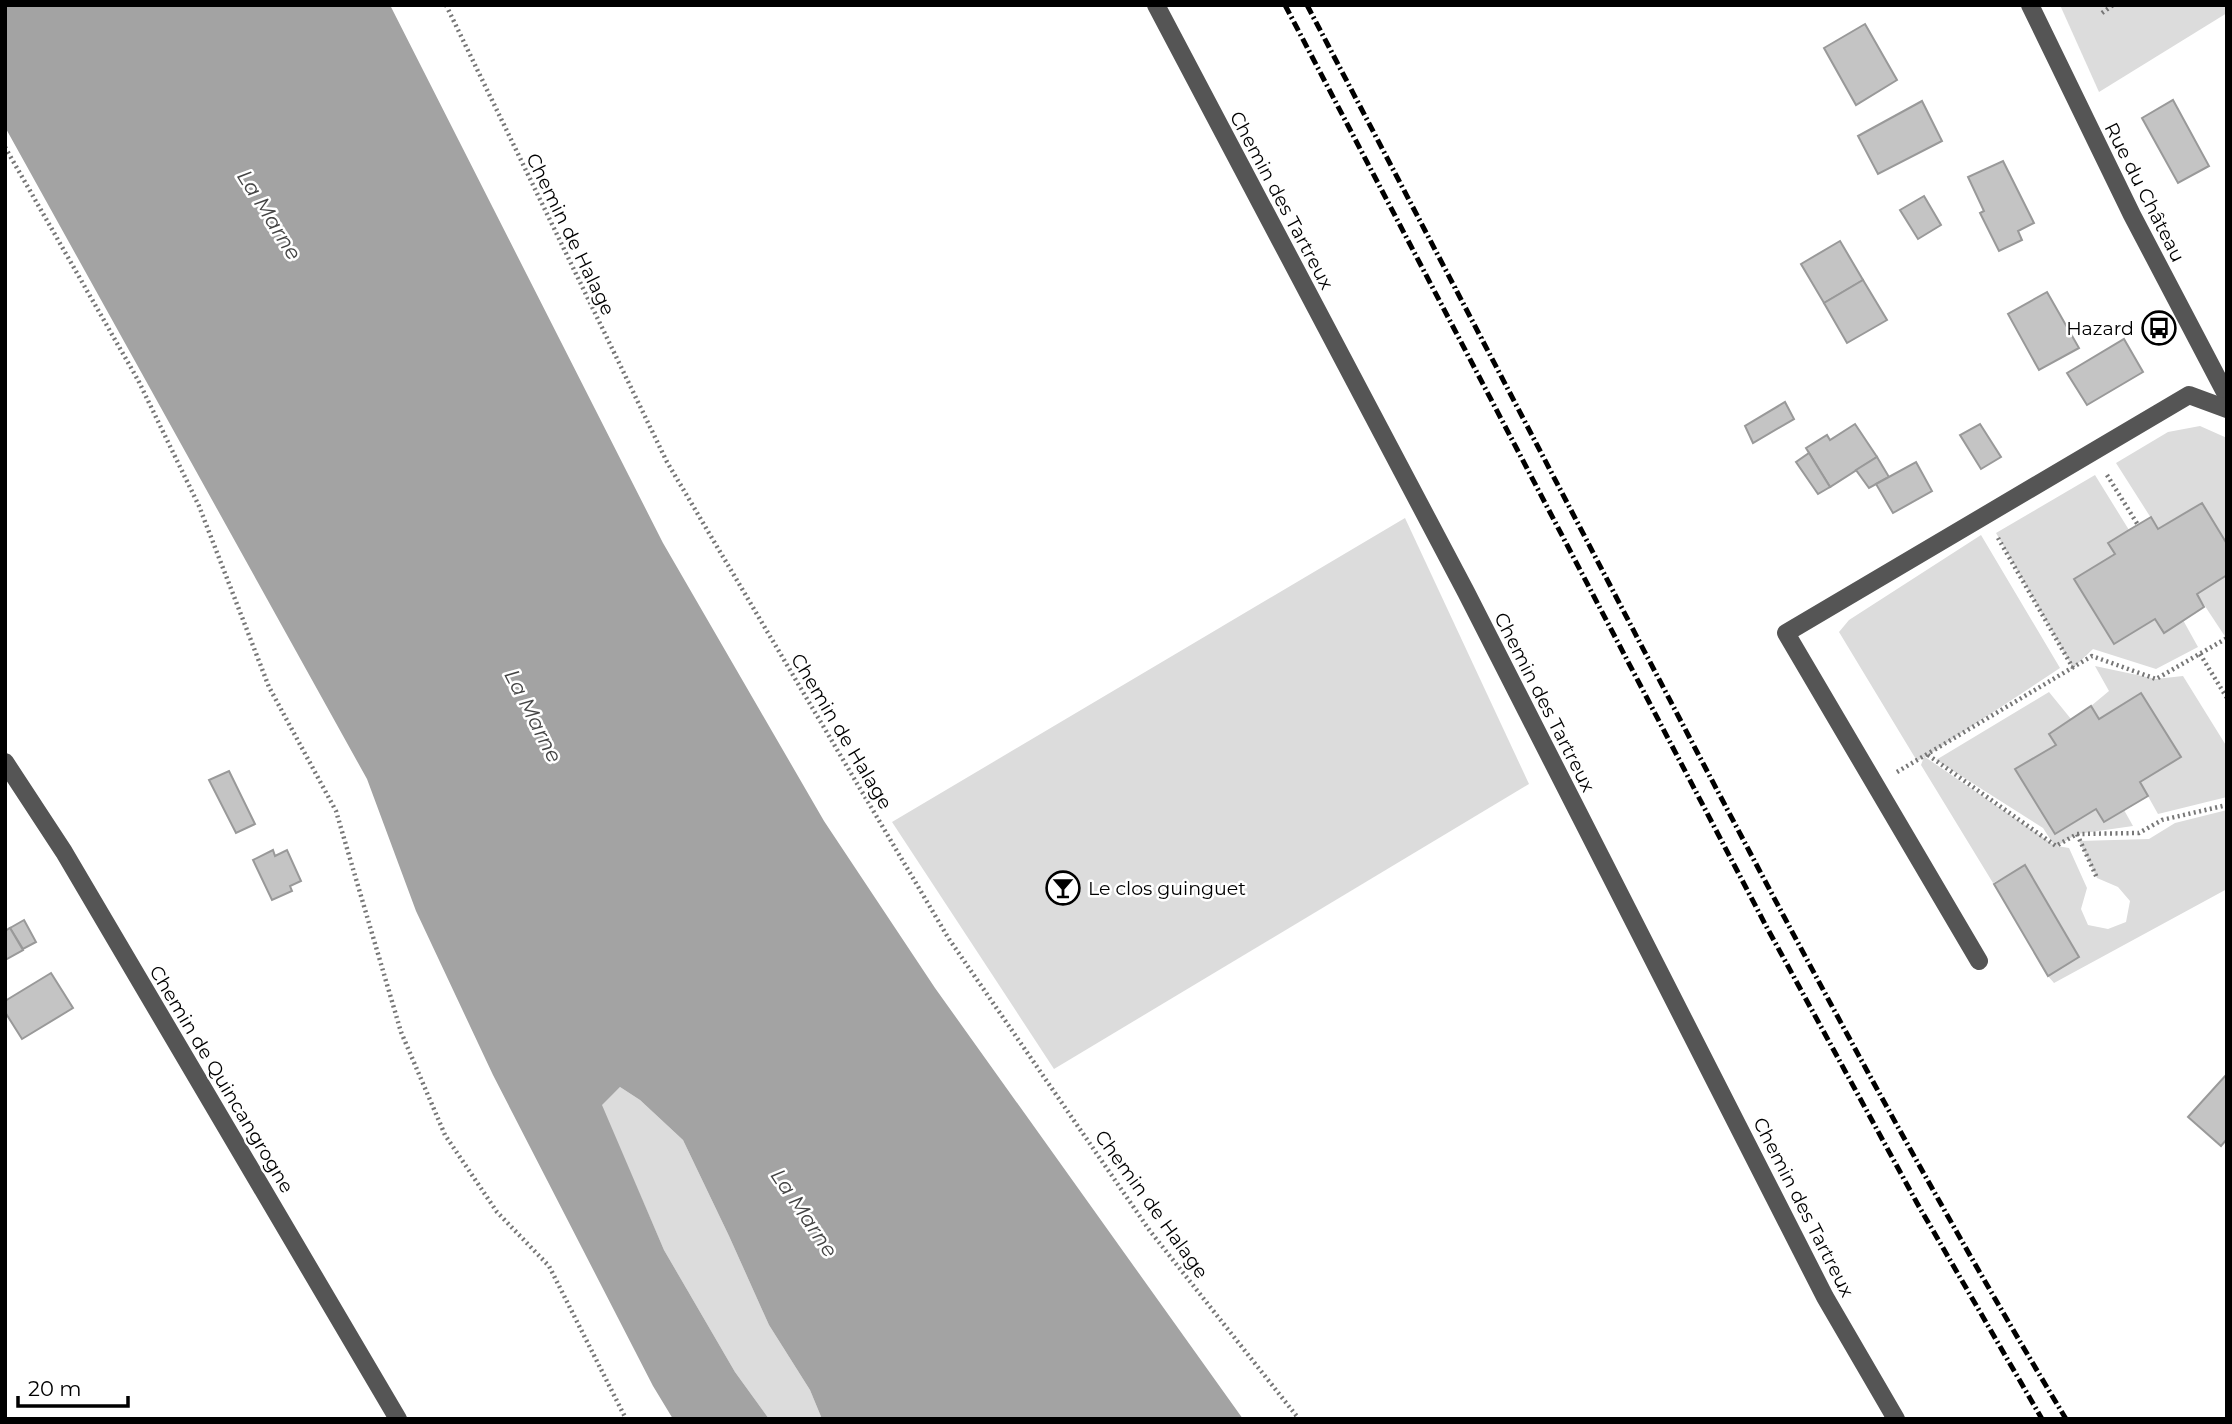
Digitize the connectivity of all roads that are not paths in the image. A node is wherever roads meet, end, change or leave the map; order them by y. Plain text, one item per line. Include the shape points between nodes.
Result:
1 (1156, 5) edge
2 (2030, 5) edge
3 (2227, 396) edge
4 (2227, 409) edge
5 (5, 762) edge
6 (1979, 961) dead end
7 (398, 1419) edge
8 (1896, 1419) edge

1 - 8 street, Chemin des Tartreux via 1466,592 1825,1297
2 - 3 street, Rue du Château
4 - 6 street via 2189,396 1786,633
5 - 7 street, Chemin de Quincangrogne via 64,852

